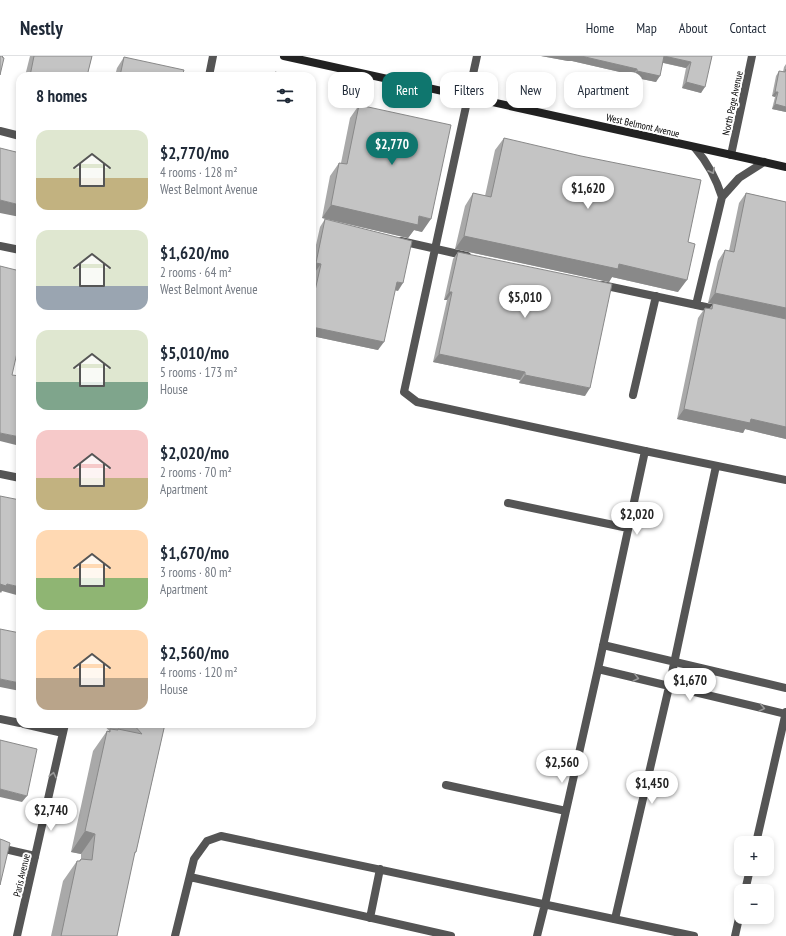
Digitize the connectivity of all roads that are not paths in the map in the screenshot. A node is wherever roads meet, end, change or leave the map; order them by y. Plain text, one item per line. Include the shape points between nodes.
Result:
1 (213, 56) edge
2 (284, 56) edge
3 (477, 56) edge
4 (752, 56) edge
5 (210, 72) edge
6 (473, 72) edge
7 (440, 91) edge
8 (498, 104) edge
9 (466, 108) edge
10 (0, 131) edge
11 (16, 135) edge
12 (695, 148) junction
13 (731, 155) junction
14 (764, 162) junction
15 (786, 167) edge
16 (722, 197) junction
17 (391, 239) edge
18 (0, 246) edge
19 (16, 249) edge
20 (435, 250) junction
21 (473, 258) edge
22 (595, 284) edge
23 (656, 296) junction
24 (696, 305) junction
25 (726, 312) edge
26 (633, 395) dead end
27 (645, 451) junction
28 (716, 466) junction
29 (0, 474) edge
30 (16, 477) edge
31 (786, 480) edge
32 (508, 503) dead end
33 (628, 528) junction
34 (603, 645) junction
35 (675, 663) junction
36 (598, 669) junction
37 (669, 687) junction
38 (786, 688) edge
39 (786, 713) edge
40 (0, 719) edge
41 (16, 722) edge
42 (41, 728) edge
43 (64, 728) edge
44 (63, 733) junction
45 (446, 785) dead end
46 (566, 811) junction
47 (758, 836) edge
48 (0, 848) edge
49 (35, 856) junction
50 (380, 869) junction
51 (190, 877) junction
52 (544, 904) junction
53 (370, 918) junction
54 (615, 919) junction
55 (738, 924) edge
56 (17, 936) edge
57 (175, 936) edge
58 (451, 936) edge
59 (537, 936) edge
60 (694, 936) edge
61 (735, 936) edge

1 - 5 street
2 - 7 main road, West Belmont Avenue
3 - 6 street
4 - 13 street, North Page Avenue
8 - 12 main road, West Belmont Avenue
9 - 20 street
10 - 11 street
12 - 13 main road, West Belmont Avenue
12 -> 16 street via 708,164
13 - 14 main road, West Belmont Avenue
14 - 15 main road, West Belmont Avenue
14 - 16 street via 739,178
16 - 24 street
17 - 20 street
18 - 19 street
20 - 21 street
20 - 27 street via 404,392 417,402
22 - 23 street
23 - 24 street
23 - 26 street
24 - 25 street
27 - 28 street
27 - 33 street
28 - 31 street
28 - 35 street
29 - 30 street
32 - 33 street
33 - 34 street
34 - 35 street
34 - 36 street
35 - 37 street
35 - 38 street
36 -> 37 street
36 - 46 street
37 -> 39 street
37 - 54 street
39 - 47 street
40 - 41 street
42 - 44 street
43 - 44 street, Paris Avenue
49 -> 44 street, Paris Avenue
45 - 46 street
46 - 52 street
48 - 49 street
49 - 56 street, Paris Avenue
50 - 51 street via 222,836 207,841 194,859
50 - 52 street
50 - 53 street
51 - 53 street
51 - 57 street
52 - 54 street
52 - 59 street
53 - 58 street
54 - 60 street
55 - 61 street

